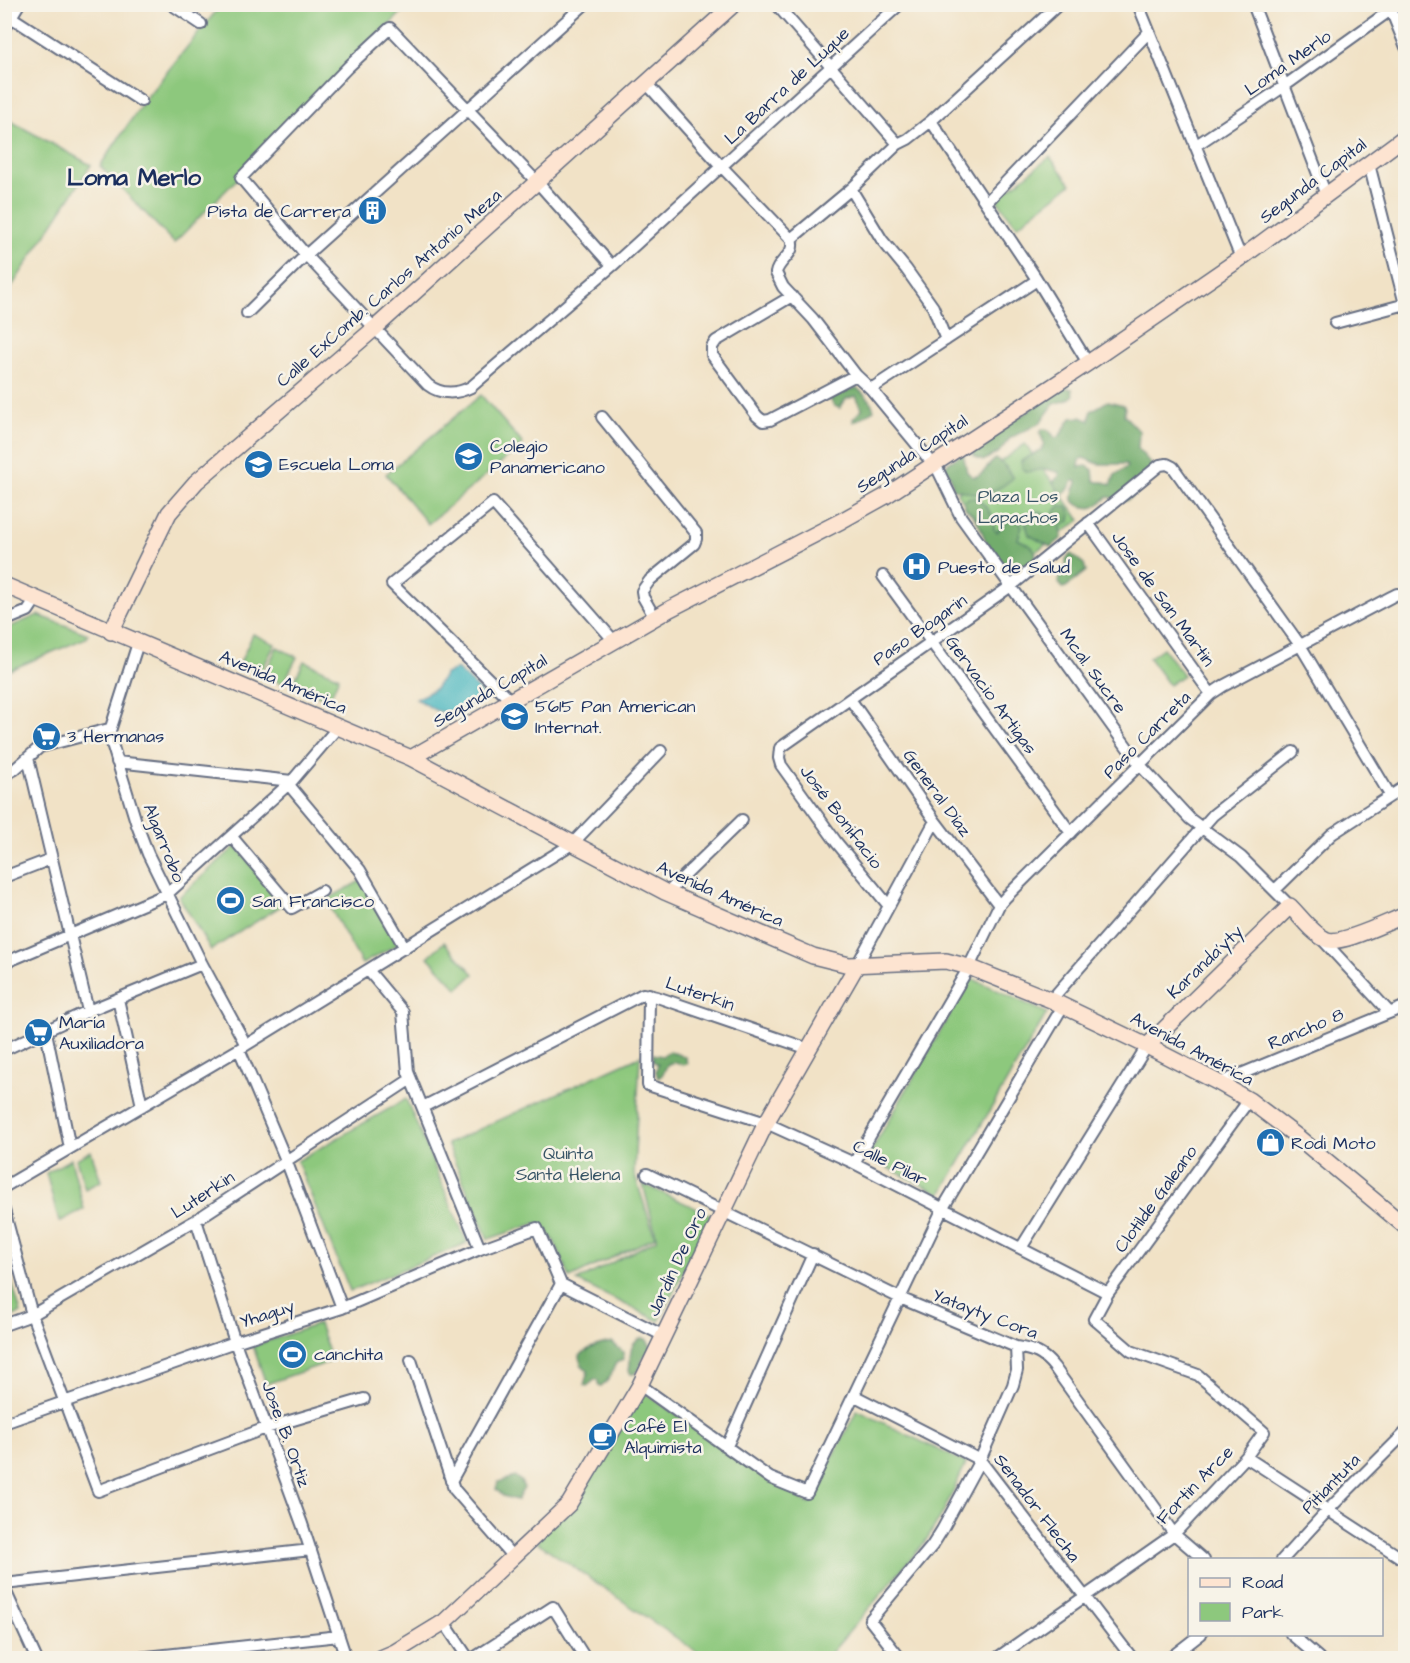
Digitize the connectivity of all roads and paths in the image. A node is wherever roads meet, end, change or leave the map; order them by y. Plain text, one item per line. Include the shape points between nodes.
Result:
1 (20, 4) edge
2 (171, 4) edge
3 (734, 4) edge
4 (776, 4) edge
5 (900, 4) edge
6 (1059, 4) edge
7 (1138, 4) edge
8 (1253, 4) edge
9 (583, 5) edge
10 (1393, 6) edge
11 (11, 17) junction
12 (201, 24) dead end
13 (4, 29) edge
14 (1149, 32) junction
15 (1406, 47) edge
16 (832, 68) junction
17 (646, 83) junction
18 (1283, 87) junction
19 (141, 101) dead end
20 (469, 111) junction
21 (931, 121) junction
22 (1406, 136) edge
23 (898, 144) junction
24 (1195, 146) junction
25 (1369, 164) junction
26 (723, 168) junction
27 (538, 183) junction
28 (851, 189) junction
29 (1326, 195) junction
30 (986, 203) junction
31 (791, 239) junction
32 (306, 255) junction
33 (1241, 258) junction
34 (612, 266) junction
35 (1037, 280) junction
36 (792, 296) junction
37 (1405, 306) edge
38 (247, 313) dead end
39 (1335, 323) dead end
40 (375, 328) junction
41 (946, 340) junction
42 (1089, 363) junction
43 (856, 375) junction
44 (871, 389) junction
45 (602, 417) dead end
46 (933, 464) junction
47 (1088, 523) junction
48 (884, 576) dead end
49 (4, 585) edge
50 (1011, 586) junction
51 (1405, 595) edge
52 (36, 599) junction
53 (655, 618) junction
54 (4, 621) edge
55 (111, 632) junction
56 (615, 642) junction
57 (932, 642) junction
58 (138, 643) junction
59 (1300, 645) junction
60 (1211, 694) junction
61 (849, 699) junction
62 (511, 701) junction
63 (338, 727) junction
64 (109, 729) junction
65 (784, 745) joint
66 (661, 751) dead end
67 (1293, 752) dead end
68 (28, 758) junction
69 (411, 758) junction
70 (117, 762) junction
71 (1140, 765) junction
72 (4, 775) edge
73 (290, 783) junction
74 (1406, 786) edge
75 (1390, 795) junction
76 (742, 820) dead end
77 (935, 821) junction
78 (1202, 829) junction
79 (1071, 833) junction
80 (232, 837) junction
81 (572, 844) junction
82 (51, 859) junction
83 (4, 877) edge
84 (1275, 890) junction
85 (322, 891) dead end
86 (668, 893) junction
87 (167, 894) junction
88 (999, 905) junction
89 (889, 906) junction
90 (1290, 906) junction
91 (1406, 915) edge
92 (70, 935) junction
93 (1320, 936) junction
94 (405, 948) junction
95 (4, 963) edge
96 (202, 964) junction
97 (857, 965) junction
98 (969, 967) junction
99 (368, 970) junction
100 (649, 994) junction
101 (118, 999) junction
102 (1057, 1003) junction
103 (1406, 1006) edge
104 (88, 1011) junction
105 (1389, 1012) junction
106 (46, 1032) junction
107 (1147, 1046) junction
108 (242, 1047) junction
109 (809, 1049) junction
110 (4, 1050) edge
111 (411, 1079) junction
112 (1219, 1083) junction
113 (1249, 1100) junction
114 (142, 1106) junction
115 (423, 1107) junction
116 (766, 1123) junction
117 (70, 1148) junction
118 (286, 1160) junction
119 (854, 1163) junction
120 (647, 1174) dead end
121 (4, 1187) edge
122 (943, 1208) junction
123 (4, 1210) edge
124 (723, 1210) junction
125 (196, 1220) junction
126 (1406, 1227) edge
127 (9, 1247) edge
128 (1021, 1248) junction
129 (480, 1249) junction
130 (813, 1254) junction
131 (561, 1284) junction
132 (1108, 1293) junction
133 (900, 1298) junction
134 (342, 1308) junction
135 (32, 1315) junction
136 (4, 1325) edge
137 (664, 1336) junction
138 (235, 1342) junction
139 (1016, 1347) junction
140 (411, 1360) dead end
141 (640, 1385) junction
142 (855, 1396) junction
143 (364, 1399) dead end
144 (64, 1403) junction
145 (4, 1423) edge
146 (266, 1428) junction
147 (1264, 1432) joint
148 (1406, 1432) edge
149 (727, 1446) junction
150 (1246, 1457) junction
151 (980, 1460) junction
152 (451, 1481) junction
153 (1328, 1510) junction
154 (1174, 1534) junction
155 (310, 1550) junction
156 (512, 1556) junction
157 (1202, 1558) edge
158 (1284, 1558) edge
159 (1406, 1562) edge
160 (4, 1586) edge
161 (1084, 1598) junction
162 (444, 1622) junction
163 (339, 1636) junction
164 (1200, 1636) edge
165 (1292, 1636) edge
166 (36, 1659) edge
167 (138, 1659) edge
168 (346, 1659) edge
169 (381, 1659) edge
170 (468, 1659) edge
171 (474, 1659) edge
172 (585, 1659) edge
173 (900, 1659) edge
174 (997, 1659) edge
175 (1132, 1659) edge
176 (1170, 1659) edge
177 (1318, 1659) edge

1 - 11 street
2 - 12 street
3 - 17 street, Calle ExComb. Carlos Antonio Meza
4 - 16 street
5 - 16 street, La Barra de Luque
6 - 21 street
7 - 14 street
8 - 18 street
9 - 20 street
10 - 15 street
10 - 18 street, Loma Merlo
11 - 13 street
11 - 19 street
14 - 24 street
14 - 30 street
16 - 23 street
16 - 26 street, La Barra de Luque
17 - 26 street
17 - 27 street, Calle ExComb. Carlos Antonio Meza
18 - 24 street, Loma Merlo
18 - 29 street
20 - 27 street
20 - 32 street
20 - 32 street, La Barra de Luque via 390,28 241,178
21 - 23 street
21 - 30 street
22 - 25 street, Segunda Capital
23 - 28 street
24 - 33 street
25 - 29 street, Segunda Capital
25 - 37 street
26 - 31 street
26 - 34 street, La Barra de Luque
27 - 34 street
27 - 40 street, Calle ExComb. Carlos Antonio Meza
28 - 31 street
28 - 41 street via 882,240 933,307
29 - 33 street, Segunda Capital
30 - 35 street
31 - 36 street, Mcal. Sucre via 792,249 777,265 776,273
32 - 38 street
32 - 40 street, La Barra de Luque
33 - 42 street, Segunda Capital
34 - 40 street, La Barra de Luque via 462,391 432,388
35 - 41 street
35 - 42 street
36 - 43 street, Mcal. Sucre
36 - 43 street via 712,347 712,355 757,416 763,421 770,420
37 - 39 street
40 - 55 street, Calle ExComb. Carlos Antonio Meza via 196,482 177,503
41 - 44 street
42 - 46 street, Segunda Capital
43 - 44 street, Mcal. Sucre
44 - 46 street, Mcal. Sucre
45 - 53 street via 696,533 694,544 642,591
46 - 50 street, Mcal. Sucre via 961,516
46 - 53 street, Segunda Capital via 862,510
47 - 50 street, Paso Bogarin
47 - 59 street, Paso Bogarin via 1154,468 1167,464 1173,467
47 - 60 street, Jose de San Martin
48 - 57 street, Gervacio Artigas
49 - 52 street, Avenida América
50 - 57 street, Paso Bogarin
50 - 71 street, Mcal. Sucre
51 - 59 street, Paso Carreta via 1391,597
52 - 54 street via 28,611
52 - 55 street, Avenida América
53 - 56 street, Segunda Capital
55 - 58 street, Avenida América
56 - 62 street, Segunda Capital
56 - 62 street via 493,502 392,584
57 - 61 street, Paso Bogarin
57 - 79 street, Gervacio Artigas
58 - 63 street, Avenida América
58 - 64 street
59 - 60 street, Paso Carreta
59 - 75 street
60 - 71 street, Paso Carreta
61 - 65 street, Paso Bogarin
61 - 77 street, General Díaz
62 - 69 street, Segunda Capital
63 - 69 street, Avenida América
63 - 73 street
64 - 68 street via 40,747
64 - 70 street, Algarrobo
65 - 89 street, José Bonifacio via 778,752 782,765 837,843
66 - 81 street
67 - 78 street via 1213,815
68 - 72 street
68 - 82 street
69 - 81 street, Avenida América
70 - 73 street
70 - 87 street, Algarrobo via 141,835
71 - 78 street, Mcal. Sucre
71 - 79 street, Paso Carreta
73 - 80 street
73 - 94 street via 360,870
74 - 75 street
75 - 84 street via 1332,834
76 - 86 street
77 - 88 street, General Díaz
77 - 89 street, Jardin De Oro
78 - 84 street, Mcal. Sucre via 1241,857
78 - 102 street
79 - 88 street, Paso Carreta
80 - 85 street via 292,908
80 - 87 street
81 - 86 street, Avenida América
81 - 94 street
82 - 83 street
82 - 92 street
84 - 90 street, Mcal. Sucre
86 - 97 street, Avenida América via 813,956
87 - 92 street
87 - 96 street, Algarrobo
88 - 98 street, Paso Carreta
89 - 97 street, Jardin De Oro
90 - 93 street
90 - 107 street, Karanda'yty
91 - 93 street via 1335,941
92 - 95 street
92 - 104 street
93 - 105 street
94 - 99 street
96 - 101 street
96 - 108 street, Algarrobo
97 - 98 street, Avenida América via 946,962
97 - 109 street, Jardin De Oro
98 - 102 street, Avenida América
98 - 119 street, Paso Carreta
99 - 108 street
99 - 111 street via 402,1012
100 - 109 street, Luterkin
100 - 115 street, Luterkin via 632,999
100 - 116 street, Calle Pilar via 648,1085
101 - 104 street
101 - 114 street
102 - 107 street, Avenida América
102 - 122 street
103 - 105 street, Rancho 8
104 - 106 street
105 - 112 street, Rancho 8
106 - 110 street
106 - 117 street
107 - 112 street, Avenida América
107 - 128 street
108 - 114 street
108 - 118 street, Algarrobo
109 - 116 street, Jardin De Oro
111 - 115 street
111 - 118 street, Luterkin
112 - 113 street, Avenida América
113 - 126 street, Avenida América
113 - 132 street, Clotilde Galeano
114 - 117 street
115 - 129 street
116 - 119 street, Calle Pilar
116 - 124 street, Jardin De Oro
117 - 121 street
118 - 125 street, Luterkin
118 - 134 street, Algarrobo
119 - 122 street, Calle Pilar
120 - 124 street, Yatayty Cora
122 - 128 street, Calle Pilar
122 - 133 street
123 - 127 street
124 - 130 street, Yatayty Cora
124 - 137 street, Jardin De Oro
125 - 135 street, Luterkin
125 - 138 street, Jose. B. Ortiz
127 - 135 street
128 - 132 street, Calle Pilar
129 - 131 street, Yhaguy via 537,1228
129 - 134 street, Yhaguy
130 - 133 street, Yatayty Cora
130 - 149 street
131 - 137 street
131 - 152 street
132 - 147 street, Clotilde Galeano via 1094,1319 1131,1351 1198,1375
133 - 139 street, Yatayty Cora
133 - 142 street
134 - 138 street, Yhaguy
135 - 136 street, Luterkin
135 - 144 street
137 - 141 street, Jardin De Oro
138 - 144 street, Yhaguy
138 - 146 street, Jose. B. Ortiz
139 - 151 street via 1013,1385
139 - 154 street, Yatayty Cora via 1036,1351 1048,1360
140 - 152 street
141 - 149 street
141 - 156 street, Jardin De Oro via 569,1504
142 - 149 street via 807,1493 770,1478
142 - 151 street, Senador Flecha
143 - 146 street
144 - 145 street, Yhaguy
144 - 146 street via 98,1491
146 - 155 street, Jose. B. Ortiz
147 - 150 street, Fortin Arce
148 - 153 street, Pitiantuta
150 - 153 street
150 - 154 street, Fortin Arce
151 - 161 street, Senador Flecha
151 - 173 street via 932,1546 870,1620
152 - 156 street
153 - 158 street, Pitiantuta
153 - 159 street
154 - 157 street, Yatayty Cora
154 - 161 street, Fortin Arce
155 - 160 street
155 - 163 street, Jose. B. Ortiz
156 - 162 street, Jardin De Oro
160 - 166 street
161 - 174 street, Fortin Arce
161 - 175 street, Senador Flecha
162 - 169 street, Jardin De Oro
162 - 170 street
163 - 167 street
163 - 168 street, Jose. B. Ortiz
164 - 176 street
165 - 177 street
171 - 172 street via 553,1607

